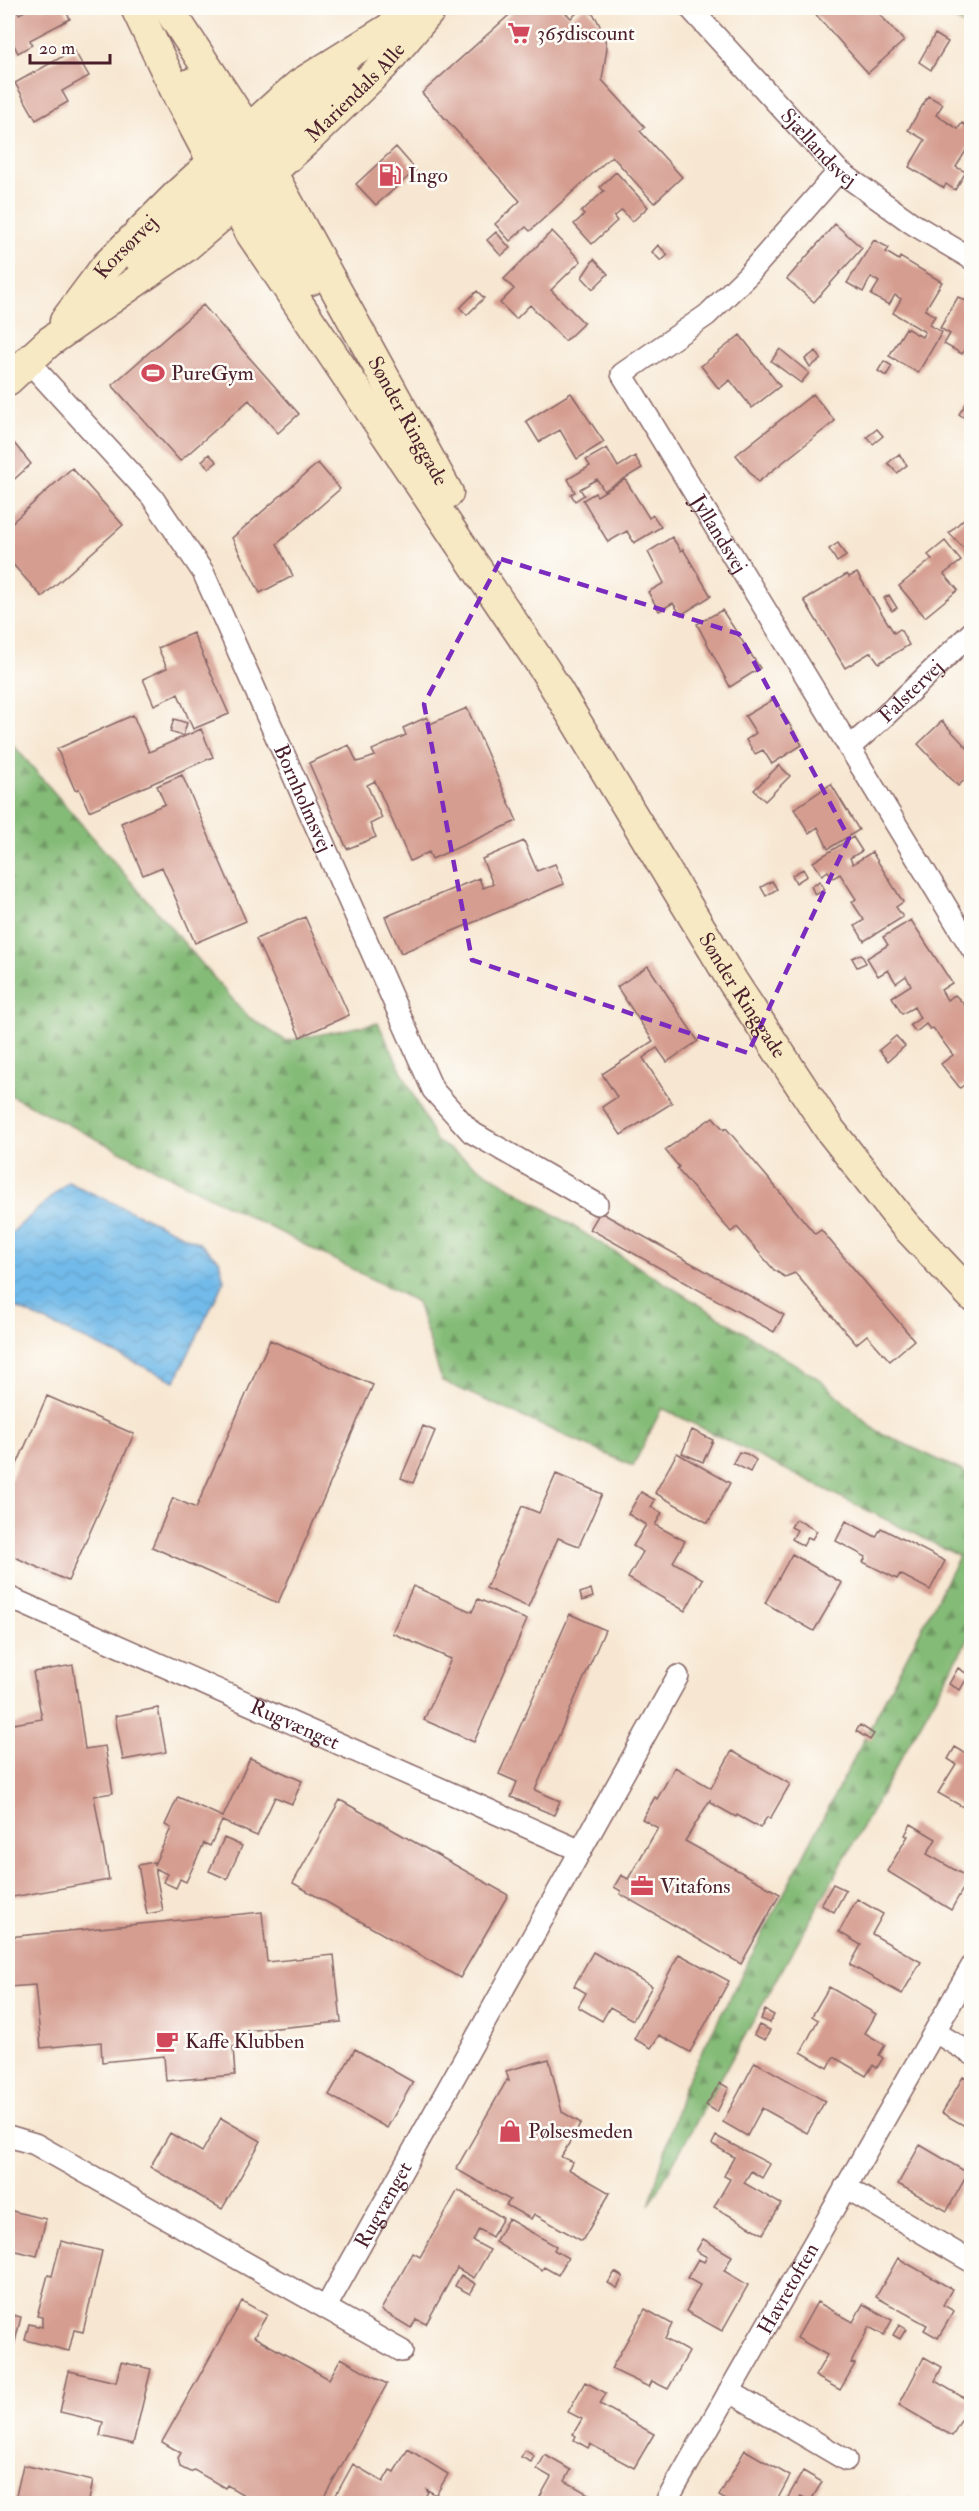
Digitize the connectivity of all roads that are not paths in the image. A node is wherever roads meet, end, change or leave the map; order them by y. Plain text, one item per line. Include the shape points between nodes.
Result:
1 (137, 8) edge
2 (168, 8) edge
3 (422, 8) edge
4 (429, 8) edge
5 (690, 8) edge
6 (242, 167) junction
7 (839, 171) junction
8 (972, 259) edge
9 (28, 361) edge
10 (972, 632) edge
11 (545, 670) junction
12 (849, 748) junction
13 (972, 949) edge
14 (597, 1204) dead end
15 (972, 1296) edge
16 (8, 1597) edge
17 (678, 1676) dead end
18 (582, 1851) junction
19 (972, 1966) edge
20 (935, 2032) junction
21 (972, 2054) edge
22 (8, 2136) edge
23 (845, 2187) junction
24 (972, 2262) edge
25 (326, 2307) junction
26 (402, 2351) dead end
27 (729, 2391) junction
28 (846, 2460) dead end
29 (665, 2504) edge

1 - 6 street via 179,61
2 - 6 street
3 - 6 street, Mariendals Alle via 300,84
4 - 6 street via 312,102
5 - 7 street, Sjællandsvej
6 - 9 street
6 - 11 street, Sønder Ringgade via 304,228
6 - 11 street, Sønder Ringgade via 250,232
7 - 8 street, Sjællandsvej via 913,224
7 - 12 street, Jyllandsvej via 748,275 707,315 622,374
9 - 14 street, Bornholmsvej via 152,497 203,572 433,1090 471,1132
10 - 12 street, Falstervej
11 - 15 street, Sønder Ringgade via 733,982 830,1130 904,1224
12 - 13 street, Jyllandsvej
16 - 18 street, Rugvænget
17 - 18 street, Rugvænget
18 - 25 street, Rugvænget
19 - 20 street, Havretoften
20 - 21 street
20 - 23 street, Havretoften
22 - 25 street via 35,2144
23 - 24 street
23 - 27 street, Havretoften
25 - 26 street
27 - 28 street
27 - 29 street, Havretoften

